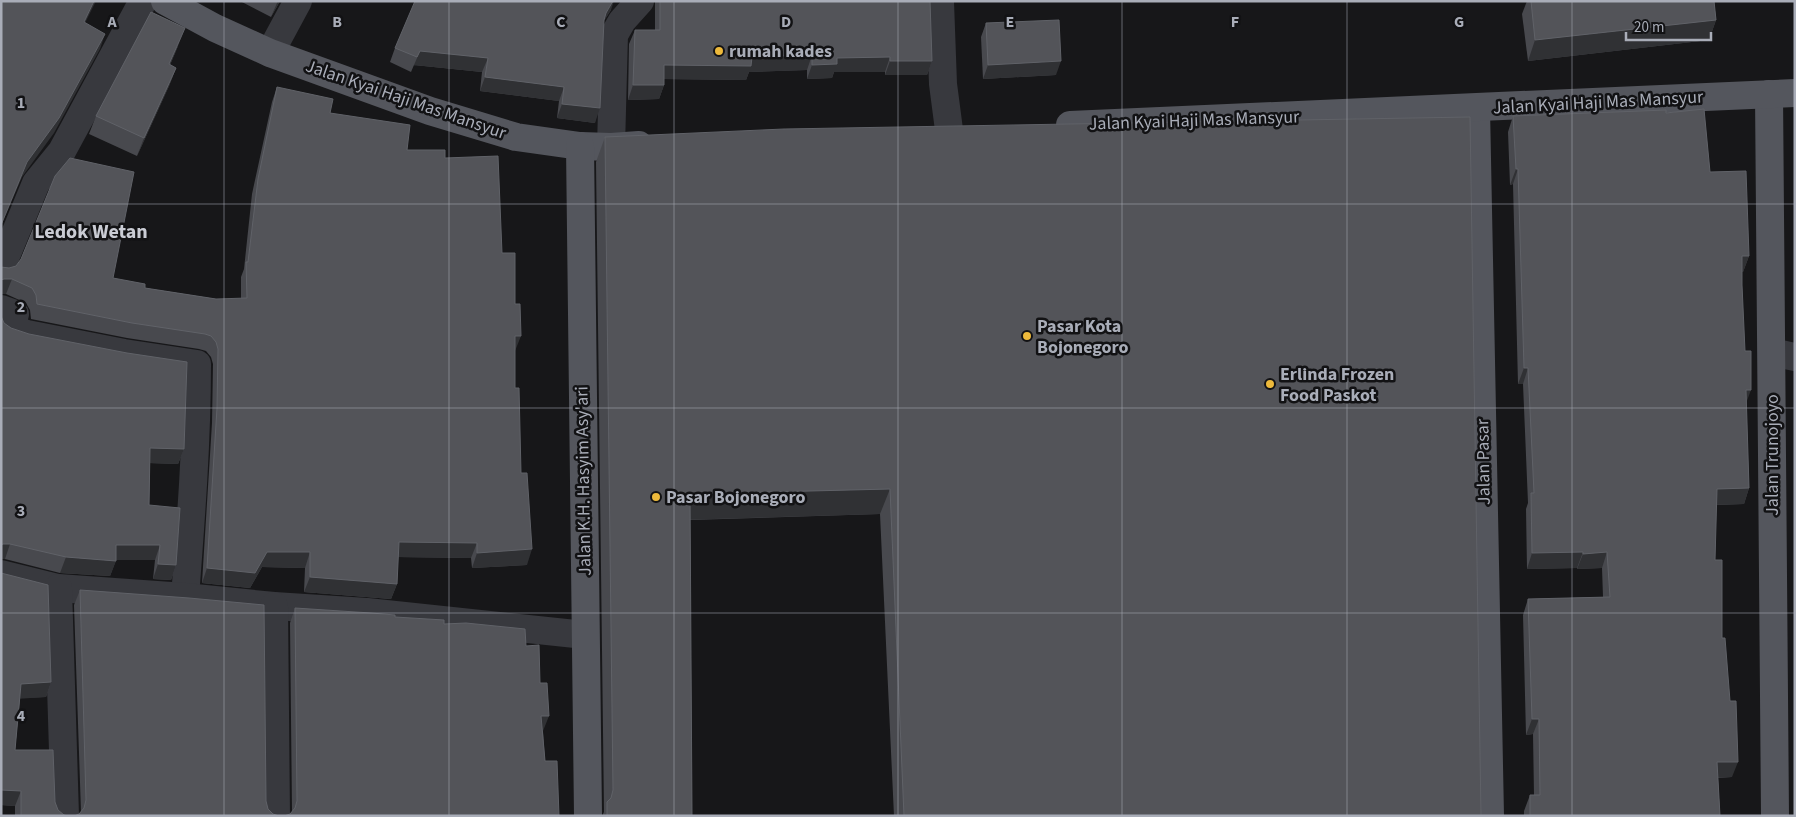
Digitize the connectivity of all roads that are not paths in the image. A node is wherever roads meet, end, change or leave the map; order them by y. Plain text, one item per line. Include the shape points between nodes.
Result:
1 (144, 1) edge
2 (165, 1) edge
3 (298, 1) edge
4 (640, 1) edge
5 (940, 2) edge
6 (270, 53) junction
7 (1782, 93) edge
8 (1476, 108) junction
9 (1048, 126) edge
10 (949, 130) edge
11 (661, 144) edge
12 (580, 146) junction
13 (611, 147) junction
14 (1, 268) edge
15 (1, 309) edge
16 (1783, 354) edge
17 (1, 574) edge
18 (58, 588) junction
19 (185, 596) junction
20 (274, 606) junction
21 (586, 635) junction
22 (65, 816) edge
23 (276, 816) edge
24 (588, 816) edge
25 (1490, 816) edge
26 (1775, 816) edge

1 - 14 street via 62,151 36,183
2 - 6 main road, Jalan Kyai Haji Mas Mansyur
3 - 6 street
4 - 13 street via 614,35
5 - 10 street via 943,84
6 - 12 main road, Jalan Kyai Haji Mas Mansyur via 430,111 499,132
7 - 8 main road, Jalan Kyai Haji Mas Mansyur
7 - 16 main road, Jalan Trunojoyo
8 - 9 main road, Jalan Kyai Haji Mas Mansyur
8 - 25 main road, Jalan Pasar
11 - 13 main road, Jalan Kyai Haji Mas Mansyur
12 - 13 main road, Jalan Kyai Haji Mas Mansyur
12 - 21 main road, Jalan K.H. Hasyim Asy'ari
15 - 19 street via 15,314 11,328 27,334 197,364 194,478
16 - 26 main road, Jalan Trunojoyo
17 - 18 street
18 - 19 street
18 - 22 street
19 - 20 street
20 - 21 street via 367,612
20 - 23 street
21 - 24 main road, Jalan K.H. Hasyim Asy'ari

